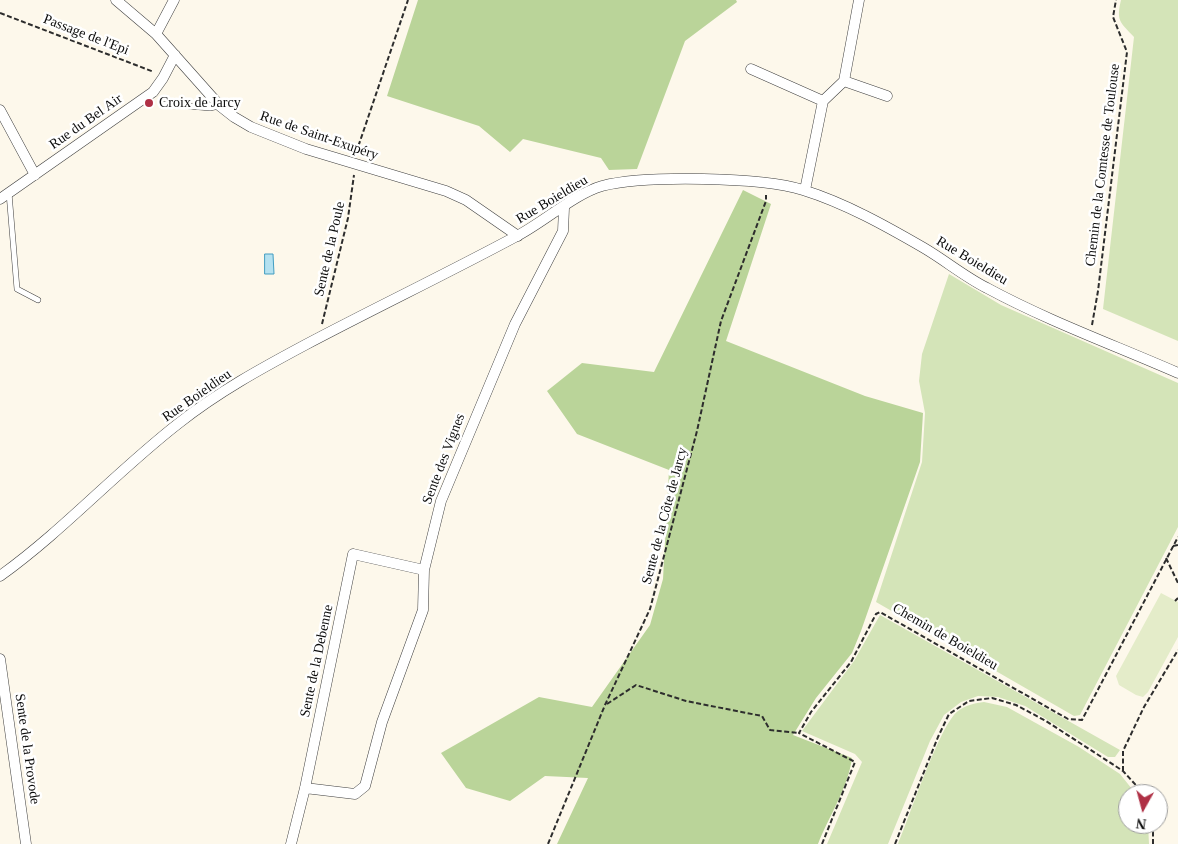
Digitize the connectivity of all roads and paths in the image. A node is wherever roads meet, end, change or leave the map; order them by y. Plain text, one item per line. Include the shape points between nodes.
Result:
1 (116, 0) edge
2 (174, 0) edge
3 (408, 0) edge
4 (859, 0) edge
5 (1116, 0) edge
6 (0, 13) edge
7 (156, 34) junction
8 (175, 55) junction
9 (751, 70) dead end
10 (164, 78) junction
11 (844, 81) junction
12 (887, 96) dead end
13 (823, 101) junction
14 (165, 104) dead end
15 (220, 106) junction
16 (0, 110) edge
17 (352, 164) junction
18 (35, 175) junction
19 (767, 182) junction
20 (805, 190) junction
21 (9, 192) junction
22 (0, 199) edge
23 (564, 208) junction
24 (518, 236) junction
25 (38, 300) dead end
26 (1090, 335) junction
27 (318, 338) junction
28 (1178, 372) edge
29 (1178, 537) edge
30 (1178, 545) edge
31 (1173, 546) junction
32 (1166, 558) junction
33 (424, 570) junction
34 (0, 576) edge
35 (1178, 583) edge
36 (1178, 598) edge
37 (1175, 601) dead end
38 (1178, 650) edge
39 (0, 659) edge
40 (606, 705) junction
41 (799, 733) junction
42 (1123, 771) junction
43 (1135, 784) edge
44 (305, 788) junction
45 (26, 844) edge
46 (291, 844) edge
47 (548, 844) edge
48 (822, 844) edge
49 (896, 844) edge

1 - 7 street, Rue de Saint-Exupéry
2 - 7 street
3 - 17 path, Sente de la Poule
4 - 11 street
5 - 26 path, Chemin de la Comtesse de Toulouse via 1113,17 1127,52
6 - 10 path, Passage de l'Epi
7 - 8 street, Rue de Saint-Exupéry
8 - 10 street, Rue du Bel Air
8 - 15 street, Rue de Saint-Exupéry
9 - 13 street
10 - 18 street, Rue du Bel Air via 153,92
11 - 12 street
11 - 13 street
13 - 20 street
14 - 15 lane
15 - 17 street, Rue de Saint-Exupéry via 251,127
16 - 18 street
17 - 24 street, Rue de Saint-Exupéry via 446,190
17 - 27 path, Sente de la Poule via 354,178 348,218
18 - 21 street, Rue du Bel Air
19 - 20 street, Rue Boieldieu
19 - 23 street, Rue Boieldieu via 666,180 608,185 588,191
19 - 40 path, Sente de la Côte de Jarcy via 766,201 721,322 695,441 650,609
20 - 26 street, Rue Boieldieu via 846,207 926,249 983,286
21 - 22 street, Rue du Bel Air
21 - 25 lane via 17,289
23 - 24 street, Rue Boieldieu
23 - 33 street, Sente des Vignes via 563,231 515,324 441,501
24 - 27 street, Rue Boieldieu
26 - 28 street, Rue Boieldieu
27 - 34 street, Rue Boieldieu via 210,400
29 - 31 path, Chemin de Boieldieu
30 - 31 path
31 - 32 path, Chemin de Boieldieu
32 - 35 path
32 - 41 path, Chemin de Boieldieu via 1082,720 1068,719 880,612 873,617 850,662 810,712
33 - 44 street, Sente des Vignes via 423,610 382,722 365,786 355,794
33 - 44 street, Sente de la Debenne via 353,554
36 - 37 path
38 - 42 path via 1144,707 1123,751
39 - 45 street, Sente de la Provode
40 - 41 path via 636,686 686,701 762,716 770,730
40 - 47 path, Sente de la Côte de Jarcy
41 - 48 path via 855,762
42 - 43 path
42 - 49 path via 1016,705 992,698 969,701 949,714 941,729
44 - 46 street, Sente de la Debenne

